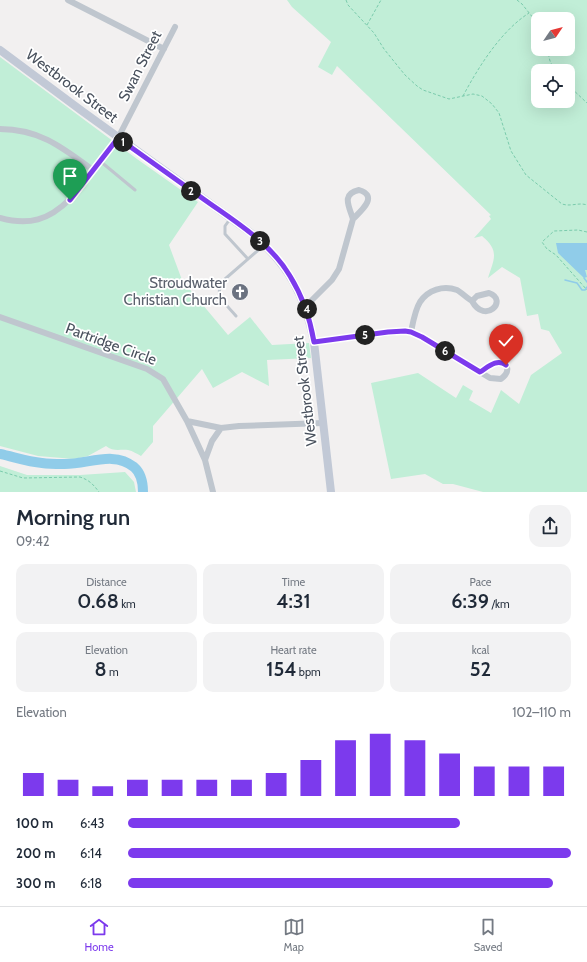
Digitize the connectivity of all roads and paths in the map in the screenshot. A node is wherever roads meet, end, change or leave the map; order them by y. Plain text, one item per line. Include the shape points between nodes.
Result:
1 (68, 0) edge
2 (346, 0) edge
3 (381, 0) edge
4 (517, 0) edge
5 (529, 13) junction
6 (531, 15) edge
7 (367, 25) junction
8 (176, 27) dead end
9 (164, 49) junction
10 (0, 50) edge
11 (575, 92) edge
12 (463, 96) junction
13 (587, 103) edge
14 (0, 129) edge
15 (118, 138) junction
16 (100, 161) junction
17 (93, 170) junction
18 (135, 190) dead end
19 (587, 205) edge
20 (0, 218) edge
21 (230, 218) junction
22 (353, 219) junction
23 (587, 232) edge
24 (265, 245) junction
25 (248, 259) junction
26 (587, 290) edge
27 (472, 301) dead end
28 (306, 306) junction
29 (236, 316) dead end
30 (0, 317) edge
31 (411, 332) junction
32 (314, 342) junction
33 (480, 372) dead end
34 (187, 422) junction
35 (323, 423) junction
36 (221, 428) junction
37 (205, 460) junction
38 (0, 471) edge
39 (99, 492) edge
40 (213, 492) edge
41 (331, 492) edge

1 - 9 street
2 - 7 path
3 - 7 path
4 - 5 path
5 - 6 path
5 - 12 path via 518,21 486,57
7 - 12 path via 405,75 417,86 449,98
8 - 9 street, Swan Street
9 - 15 street, Swan Street
10 - 15 main road, Westbrook Street
11 - 13 path
12 - 19 path via 482,96 492,104 499,113 511,151 526,175 562,204
14 - 17 street via 33,133 47,139
15 - 16 street, Swan Street
15 - 21 main road, Westbrook Street
16 - 17 street, Swan Street
16 - 18 lane
17 - 20 street, Swan Street via 70,200 51,215 26,222
21 - 24 main road, Westbrook Street
21 - 25 lane via 225,226 225,234
22 - 22 street via 367,204 368,199 363,191 352,192 348,197
22 - 28 street via 339,269 332,280
23 - 26 path via 553,232 542,241 542,244 556,255
24 - 25 lane
24 - 28 main road, Westbrook Street via 290,276
25 - 29 lane via 218,288 220,296
27 - 31 street via 457,290 449,288 430,292 420,302
28 - 32 main road, Westbrook Street
30 - 34 street, Partridge Circle via 155,373 163,379
31 - 32 street via 388,332
31 - 33 street
32 - 35 main road, Westbrook Street
34 - 36 street
34 - 37 street, Partridge Circle
35 - 36 street
35 - 41 main road, Westbrook Street
36 - 37 street via 212,441
37 - 40 street, Partridge Circle
38 - 39 path via 23,478 80,476 93,483

